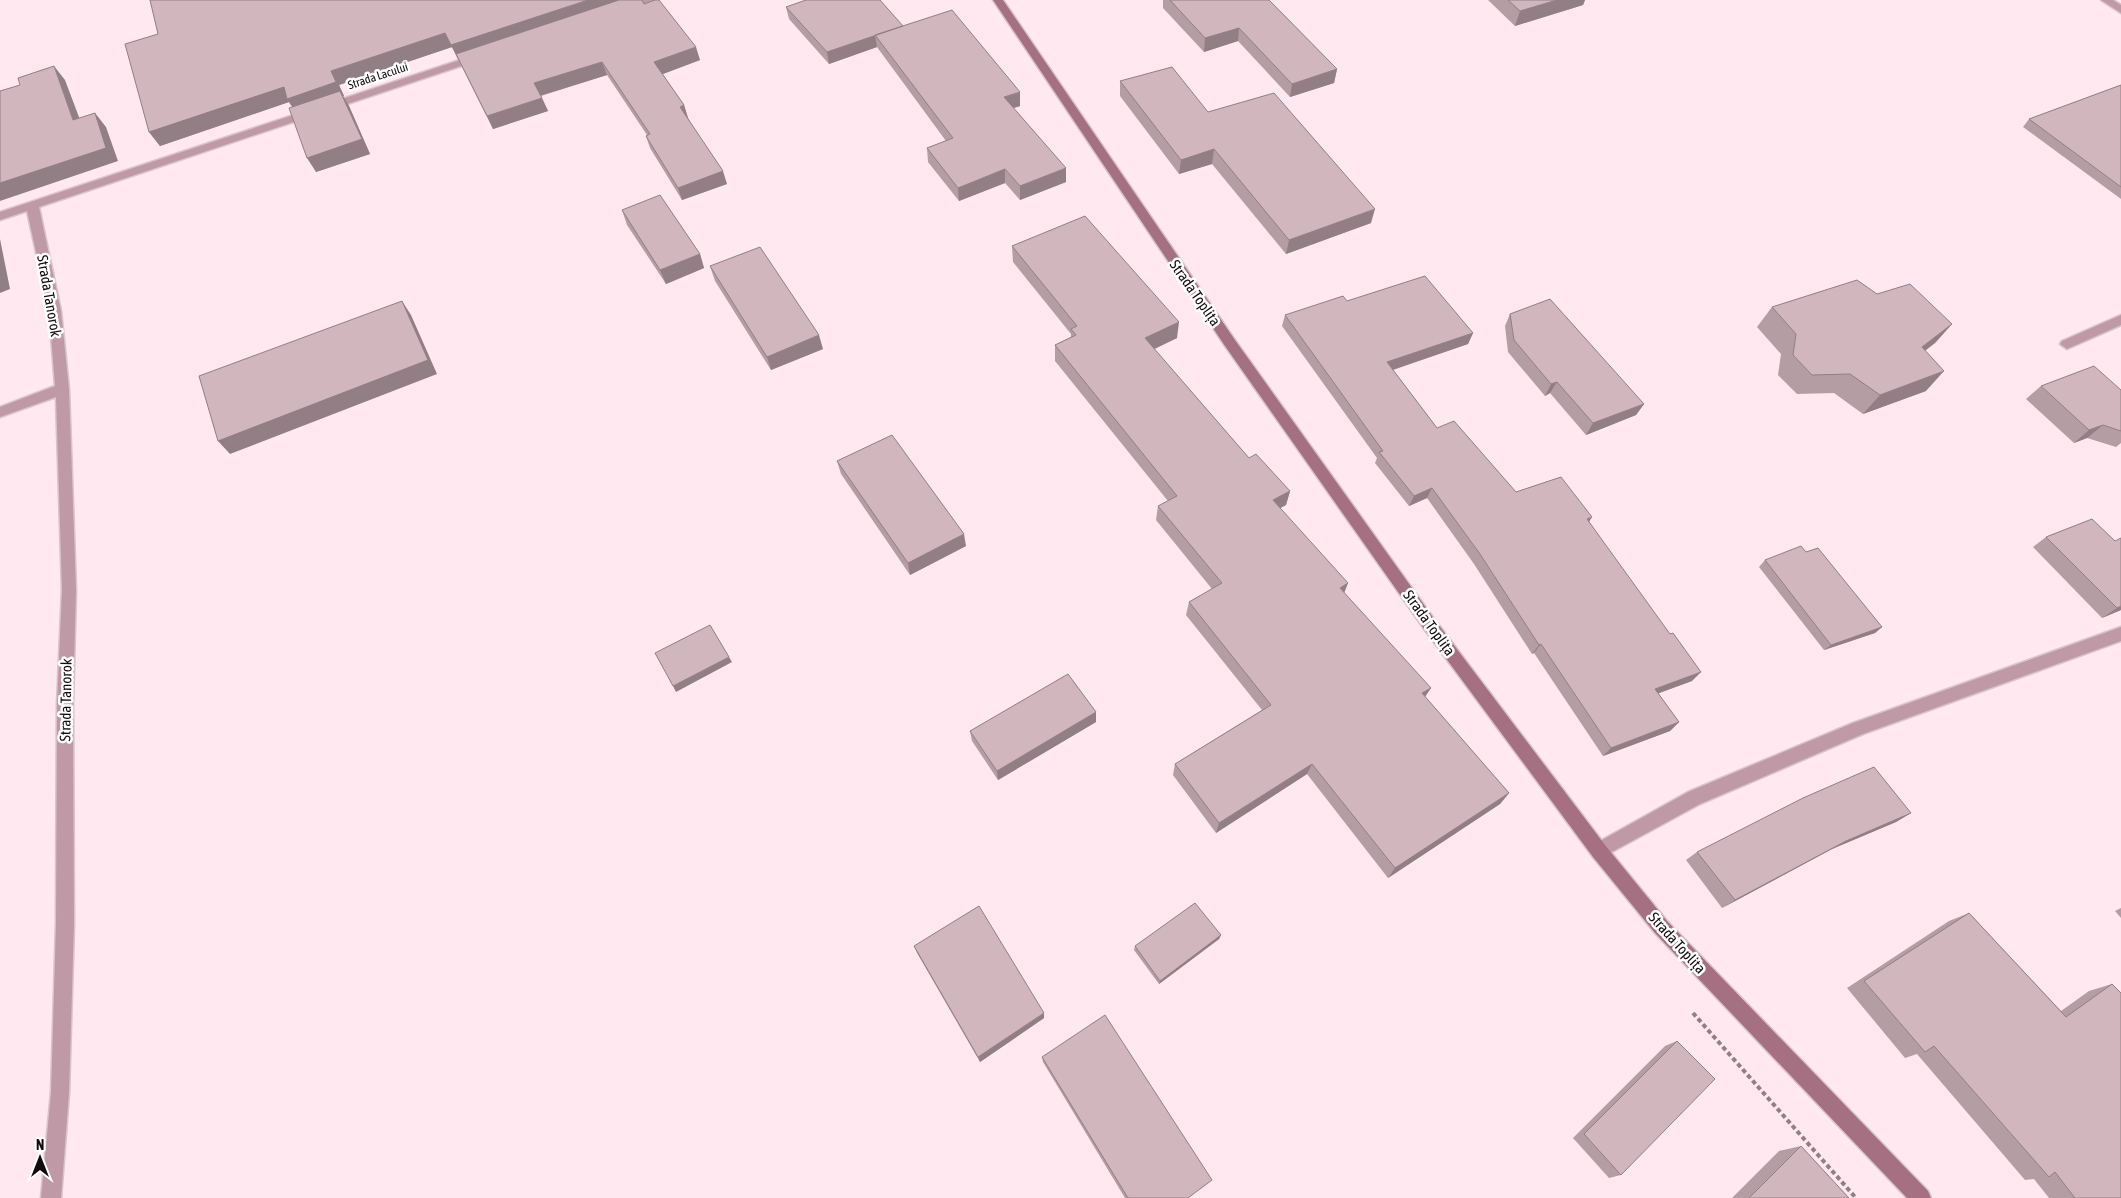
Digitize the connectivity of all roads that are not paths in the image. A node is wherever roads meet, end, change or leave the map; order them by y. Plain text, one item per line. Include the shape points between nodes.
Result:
1 (650, 0) edge
2 (998, 0) edge
3 (2106, 0) edge
4 (2121, 10) edge
5 (613, 12) edge
6 (491, 53) edge
7 (32, 205) junction
8 (0, 216) edge
9 (2121, 320) edge
10 (2067, 344) dead end
11 (62, 388) junction
12 (0, 412) edge
13 (2121, 634) edge
14 (1599, 851) junction
15 (51, 1198) edge
16 (1921, 1198) edge

1 - 5 street
2 - 14 main road, Strada Toplița via 1230,344 1427,621
3 - 4 street
6 - 7 street, Strada Lacului
7 - 8 street, Strada Lacului
7 - 11 street, Strada Tanorok via 55,311
9 - 10 street
11 - 12 street
11 - 15 street, Strada Tanorok via 69,590 65,704 65,924 60,1093
13 - 14 street via 1859,728 1694,798
14 - 16 main road, Strada Toplița via 1661,927

